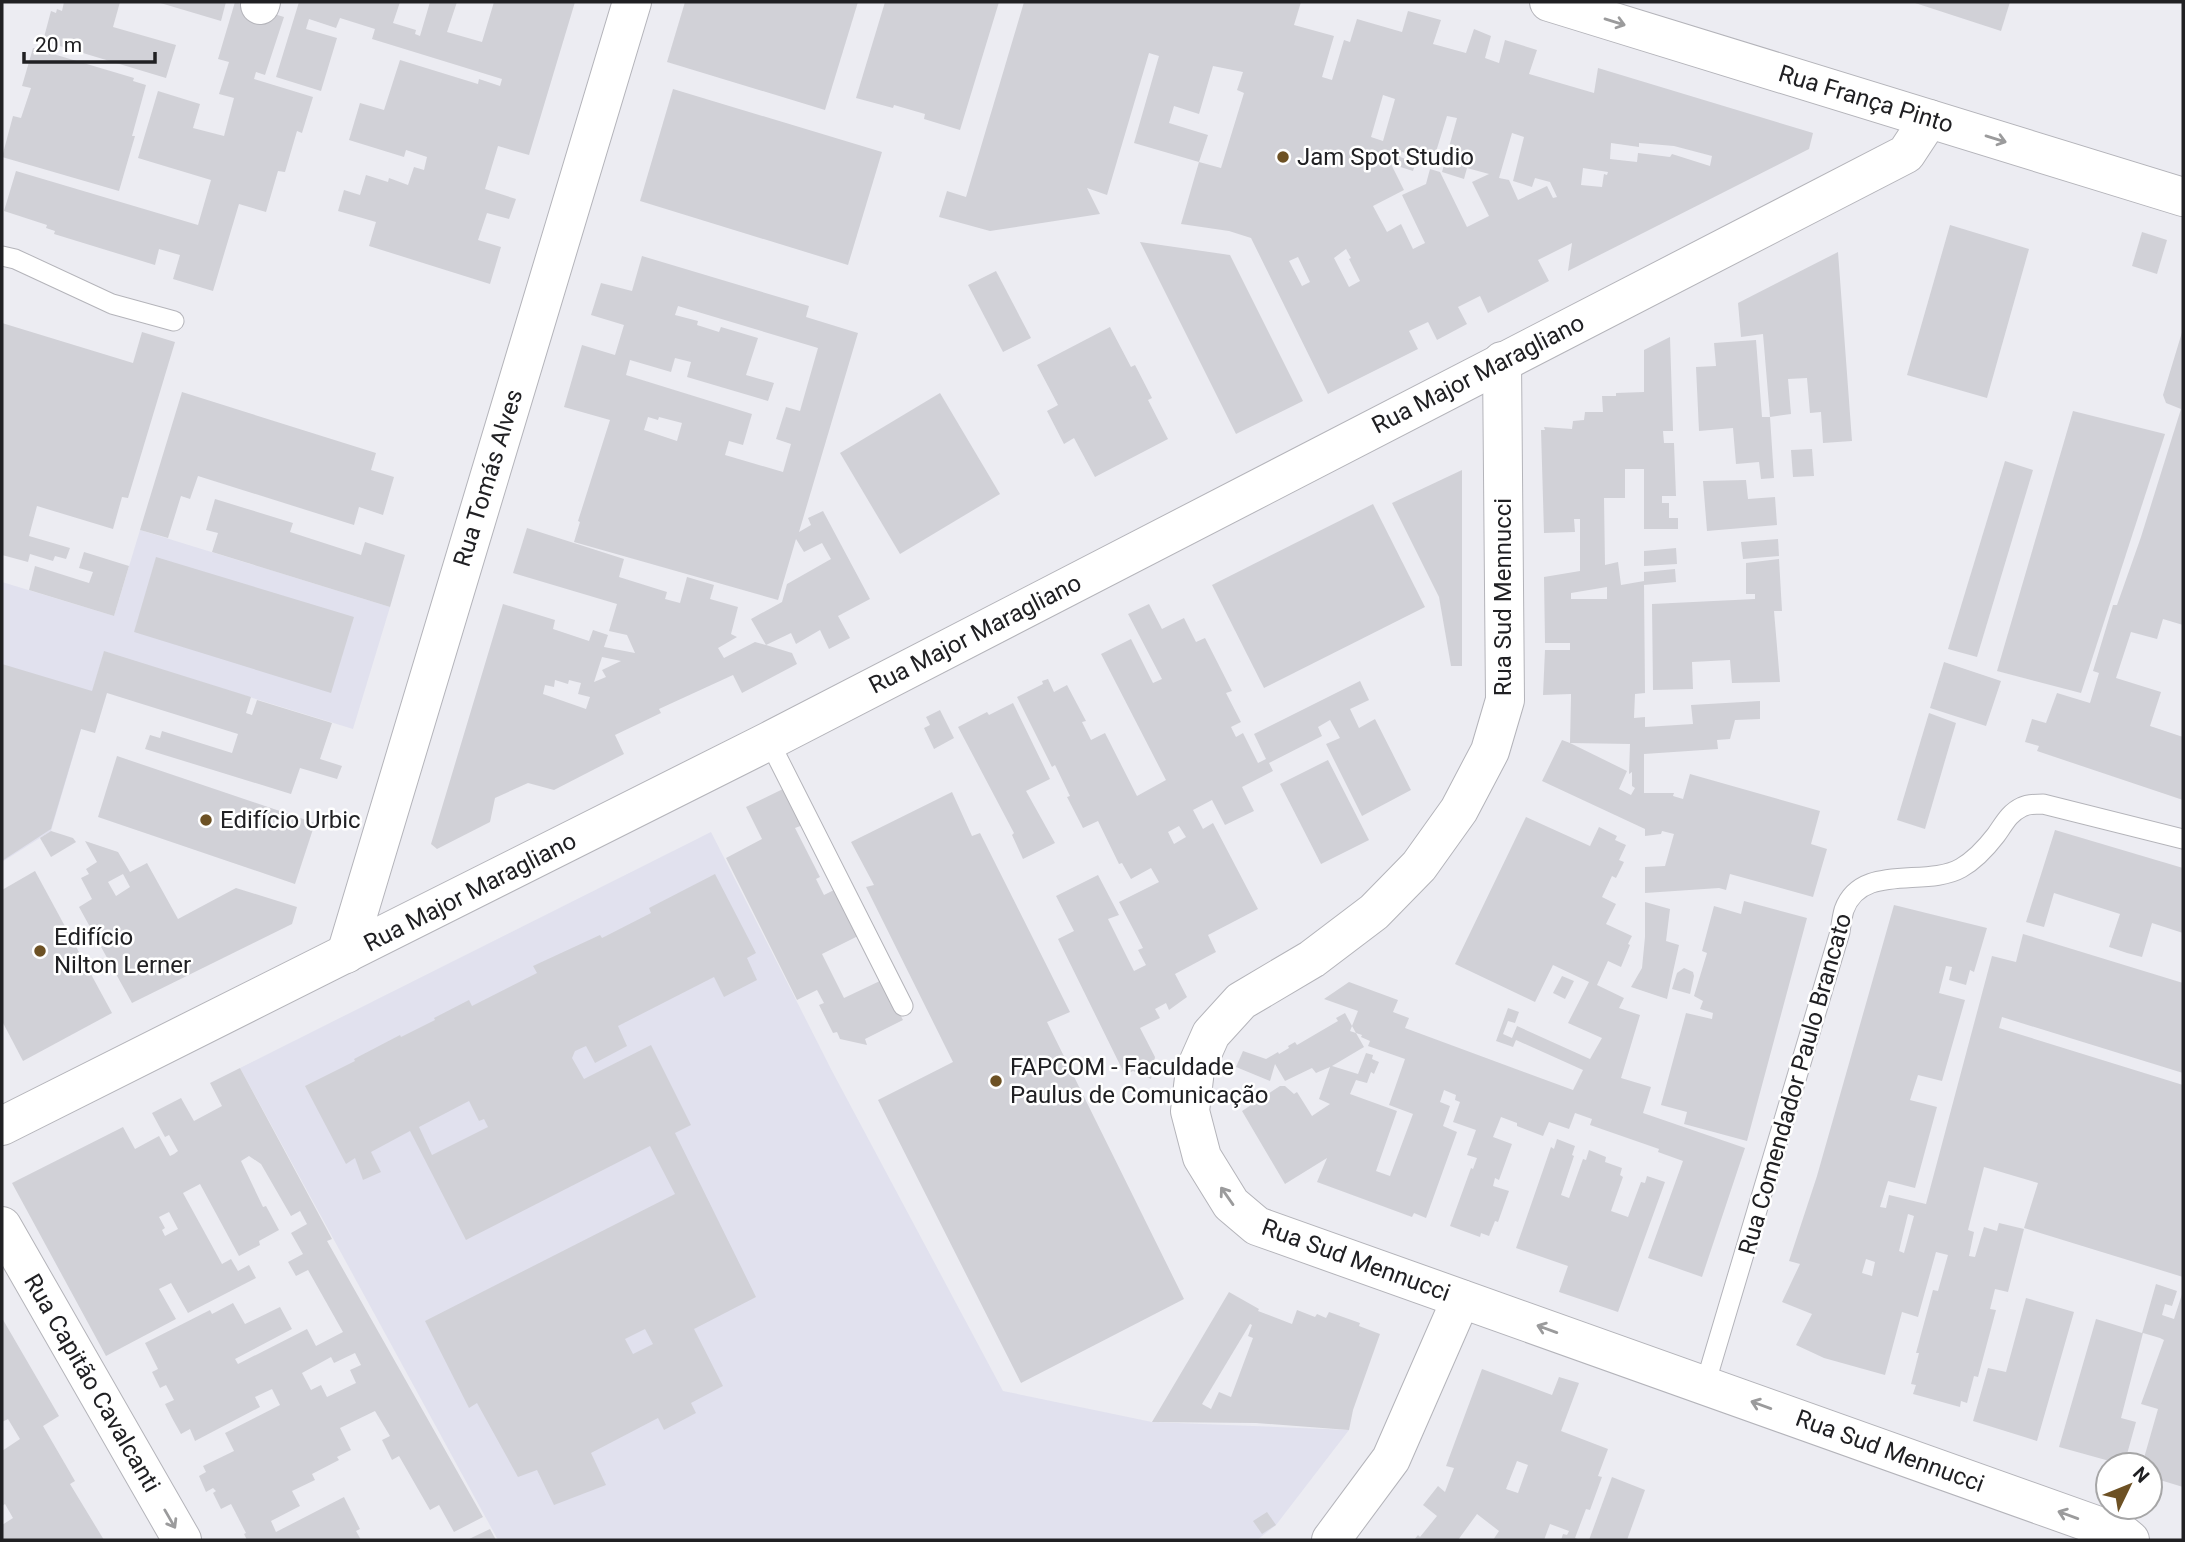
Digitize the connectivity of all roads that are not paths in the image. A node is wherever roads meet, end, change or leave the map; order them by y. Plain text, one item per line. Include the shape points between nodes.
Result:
1 (632, 2) edge
2 (1549, 2) edge
3 (1929, 119) junction
4 (2183, 197) edge
5 (2, 256) edge
6 (174, 321) dead end
7 (1502, 361) junction
8 (769, 741) junction
9 (2183, 839) edge
10 (346, 954) junction
11 (903, 1006) dead end
12 (2, 1125) edge
13 (2, 1226) edge
14 (1461, 1299) junction
15 (1706, 1385) junction
16 (181, 1540) edge
17 (1331, 1540) edge
18 (2130, 1540) edge

1 - 10 street, Rua Tomás Alves
2 -> 3 street, Rua França Pinto
3 -> 4 street, Rua França Pinto
3 - 7 street, Rua Major Maragliano via 1906,154
5 - 6 lane via 112,304
7 - 8 street, Rua Major Maragliano
14 -> 7 street, Rua Sud Mennucci via 1257,1226 1231,1204 1202,1157 1190,1111 1195,1070 1210,1034 1241,1001 1312,959 1374,912 1410,875 1459,810 1490,751 1504,700
8 - 10 street, Rua Major Maragliano
8 - 11 lane
9 - 15 lane, Rua Comendador Paulo Brancato via 2043,804 2025,805 2011,813 1975,859 1957,870 1878,880 1856,892 1844,909
10 - 12 street, Rua Major Maragliano
13 -> 16 street, Rua Capitão Cavalcanti
15 -> 14 street, Rua Sud Mennucci
14 - 17 street via 1391,1459
18 -> 15 street, Rua Sud Mennucci

